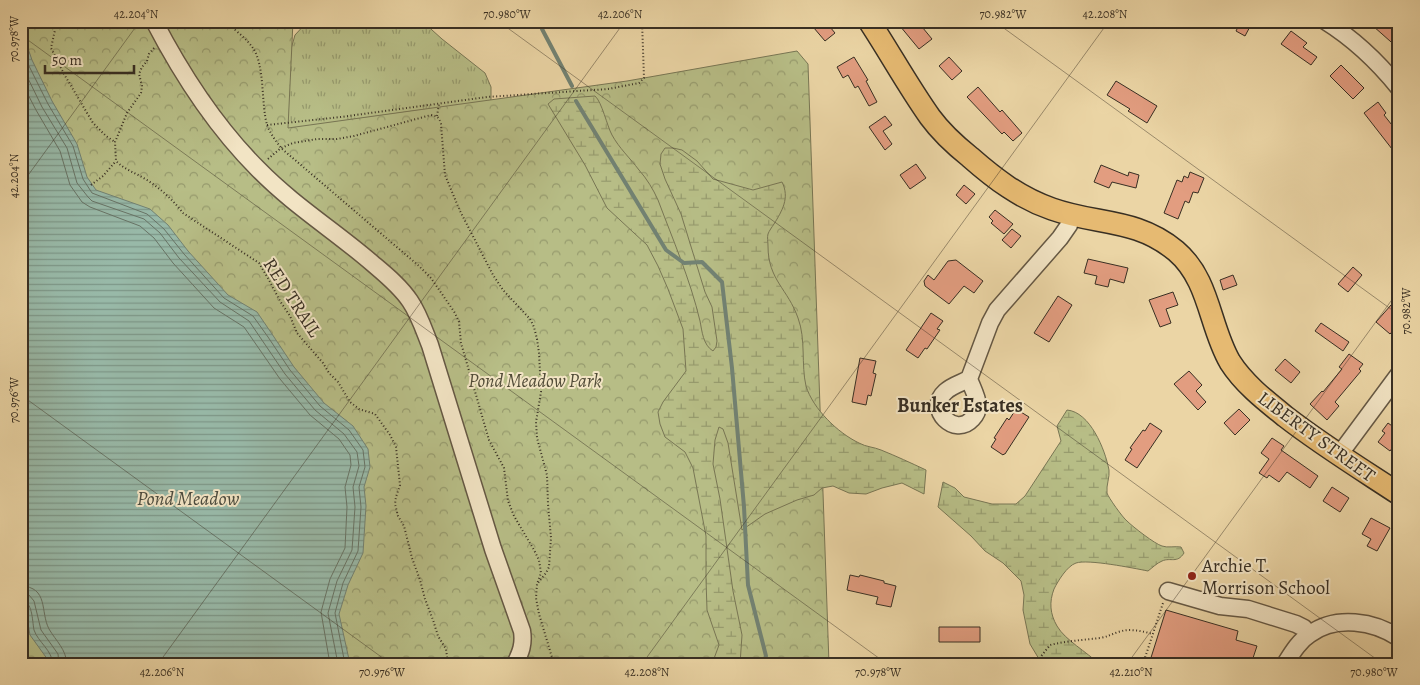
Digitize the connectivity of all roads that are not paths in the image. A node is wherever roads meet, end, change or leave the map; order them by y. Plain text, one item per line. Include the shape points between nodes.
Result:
1 (154, 21) edge
2 (869, 21) edge
3 (1325, 21) edge
4 (1399, 88) edge
5 (1072, 215) junction
6 (1399, 374) edge
7 (969, 379) dead end
8 (1339, 455) junction
9 (1399, 494) edge
10 (1168, 591) road end
11 (1309, 634) junction
12 (1399, 638) edge
13 (515, 664) edge
14 (1286, 664) edge

1 - 13 street via 194,91 229,138 291,200 388,277 409,299 419,316 522,631 524,641
2 - 5 main road, LIBERTY STREET via 942,132 1012,190 1036,203
3 - 4 street via 1366,52
5 - 7 street via 1064,233 997,310
5 - 8 main road, LIBERTY STREET via 1142,230 1176,251 1202,286 1222,344 1236,370 1269,404
6 - 8 street
8 - 9 main road, LIBERTY STREET
10 - 11 street via 1220,606 1248,609 1296,624
11 - 12 street via 1328,625 1350,623 1376,627
11 - 14 street

